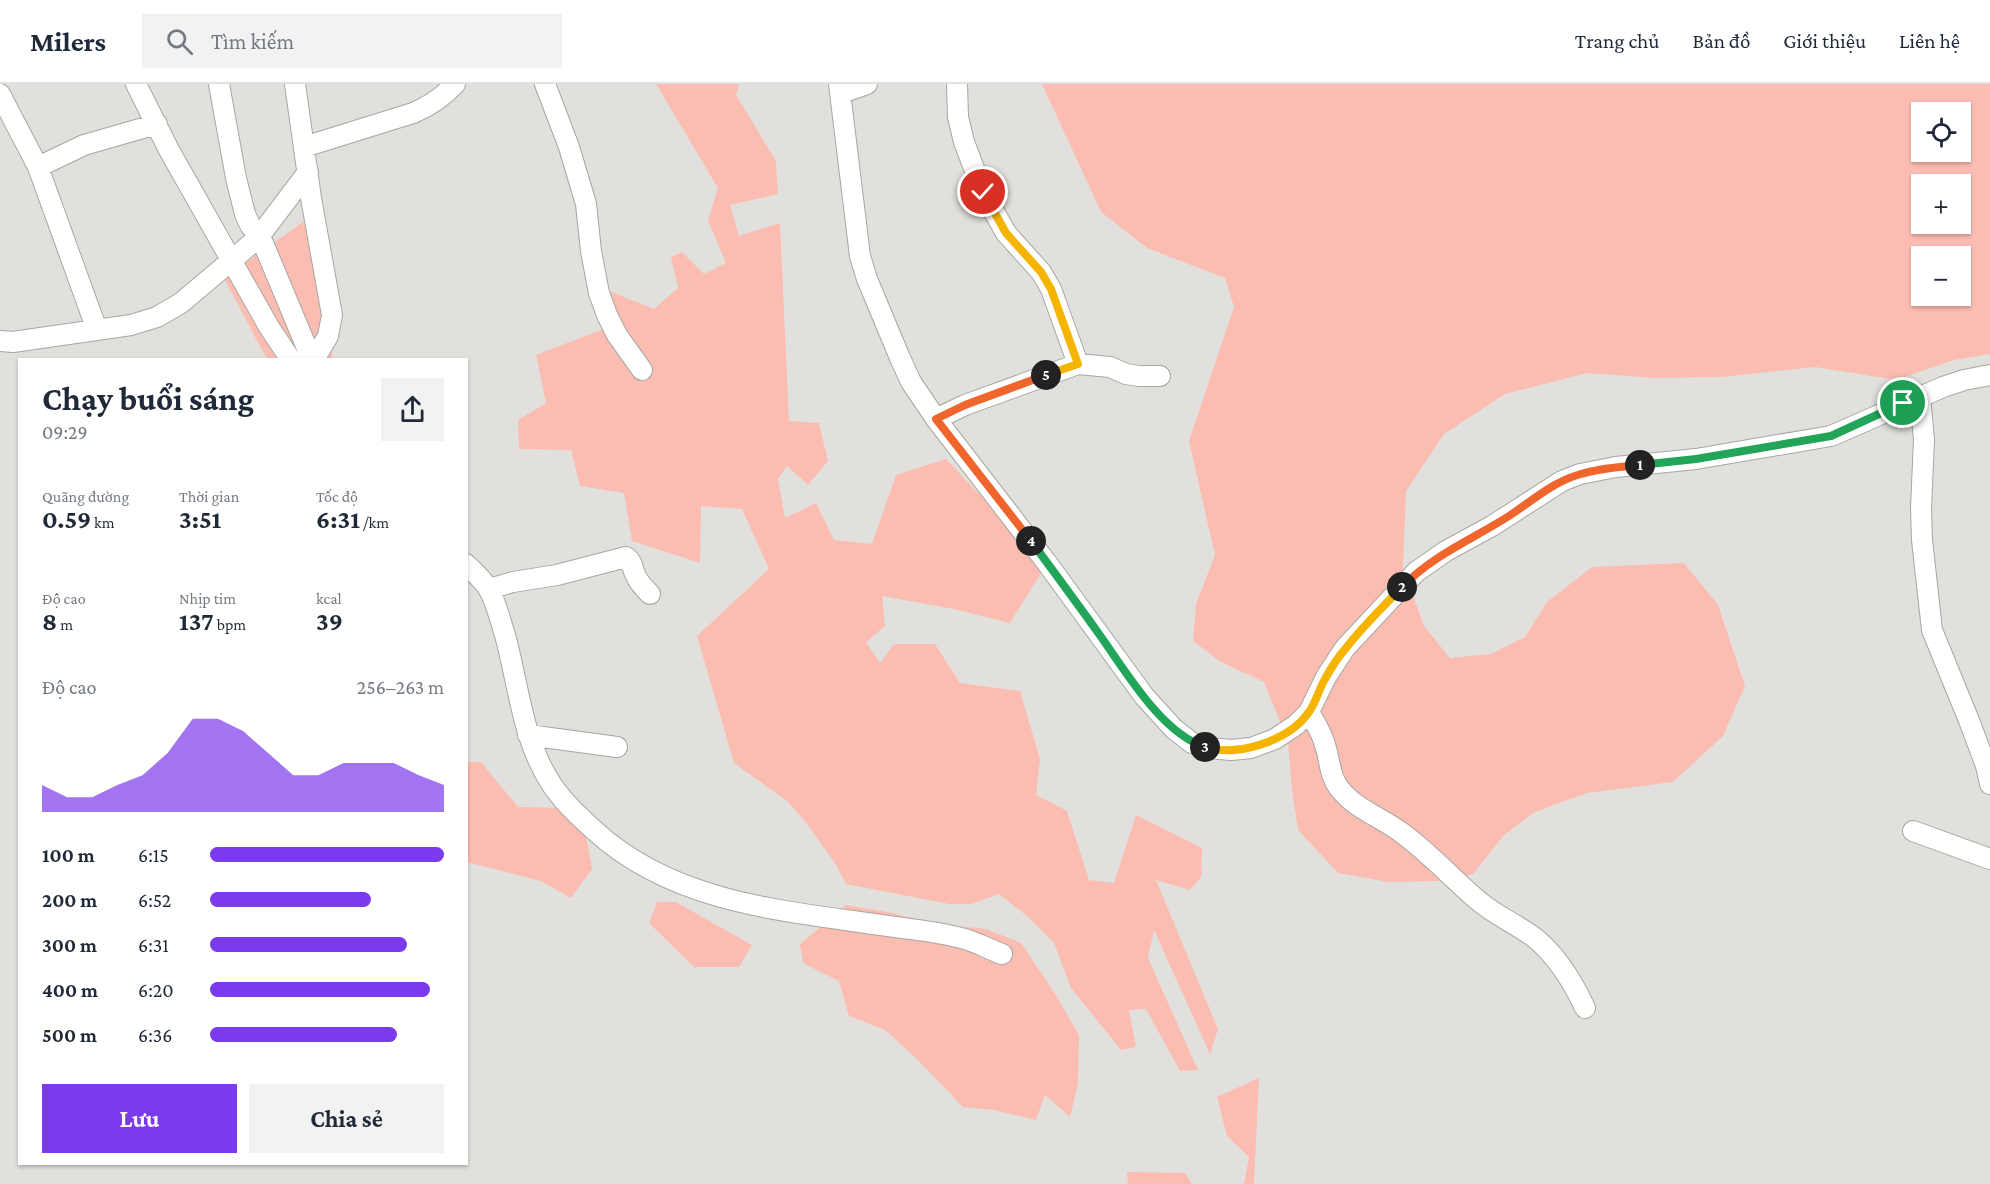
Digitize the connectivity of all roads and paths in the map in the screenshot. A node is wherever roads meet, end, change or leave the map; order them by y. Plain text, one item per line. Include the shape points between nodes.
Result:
1 (136, 84) edge
2 (219, 84) edge
3 (295, 84) edge
4 (455, 84) edge
5 (545, 84) edge
6 (867, 84) edge
7 (957, 84) edge
8 (840, 88) edge
9 (0, 94) edge
10 (157, 124) junction
11 (304, 147) junction
12 (38, 167) junction
13 (308, 172) junction
14 (311, 198) junction
15 (261, 241) junction
16 (232, 259) junction
17 (97, 330) junction
18 (0, 341) edge
19 (290, 358) edge
20 (312, 358) edge
21 (314, 358) edge
22 (1078, 364) junction
23 (642, 370) dead end
24 (1990, 375) edge
25 (1160, 376) dead end
26 (1920, 397) junction
27 (936, 419) junction
28 (468, 566) edge
29 (489, 589) junction
30 (650, 594) dead end
31 (1309, 712) junction
32 (528, 735) junction
33 (617, 747) dead end
34 (1990, 784) edge
35 (1913, 831) dead end
36 (1990, 859) edge
37 (1002, 954) dead end
38 (1585, 1008) dead end

1 - 10 street
2 - 15 street via 236,178 247,219
3 - 11 street
4 - 11 street via 443,97 421,110
5 - 23 street via 586,204 599,293 617,335
6 - 8 street
7 - 22 street via 964,142 983,192 1006,233 1051,289
8 - 27 street via 856,236 867,279 911,382
9 - 12 street
10 - 12 street via 84,145
10 - 16 street
11 - 13 street
12 - 17 street
13 - 14 street
13 - 15 street
14 - 15 street
14 - 21 street via 332,315 328,336
15 - 16 street
15 - 20 street
16 - 17 street via 182,303 157,317 131,326
16 - 19 street
17 - 18 street
22 - 25 street via 1110,367 1139,376
22 - 27 street
24 - 26 street via 1964,380
26 - 31 street via 1831,436 1696,459 1616,467 1562,481 1416,572 1345,648
26 - 34 street via 1924,440 1922,540 1932,630
27 - 31 street via 1144,696 1174,729 1192,743 1209,748 1251,748 1275,739
28 - 29 street
29 - 30 street via 626,557
29 - 32 street
31 - 38 street via 1326,746 1329,768 1338,787 1366,813 1401,832 1503,920 1534,938 1568,975
32 - 33 street
32 - 37 street via 539,765 574,812 611,846 675,882 761,907 968,940
35 - 36 street

